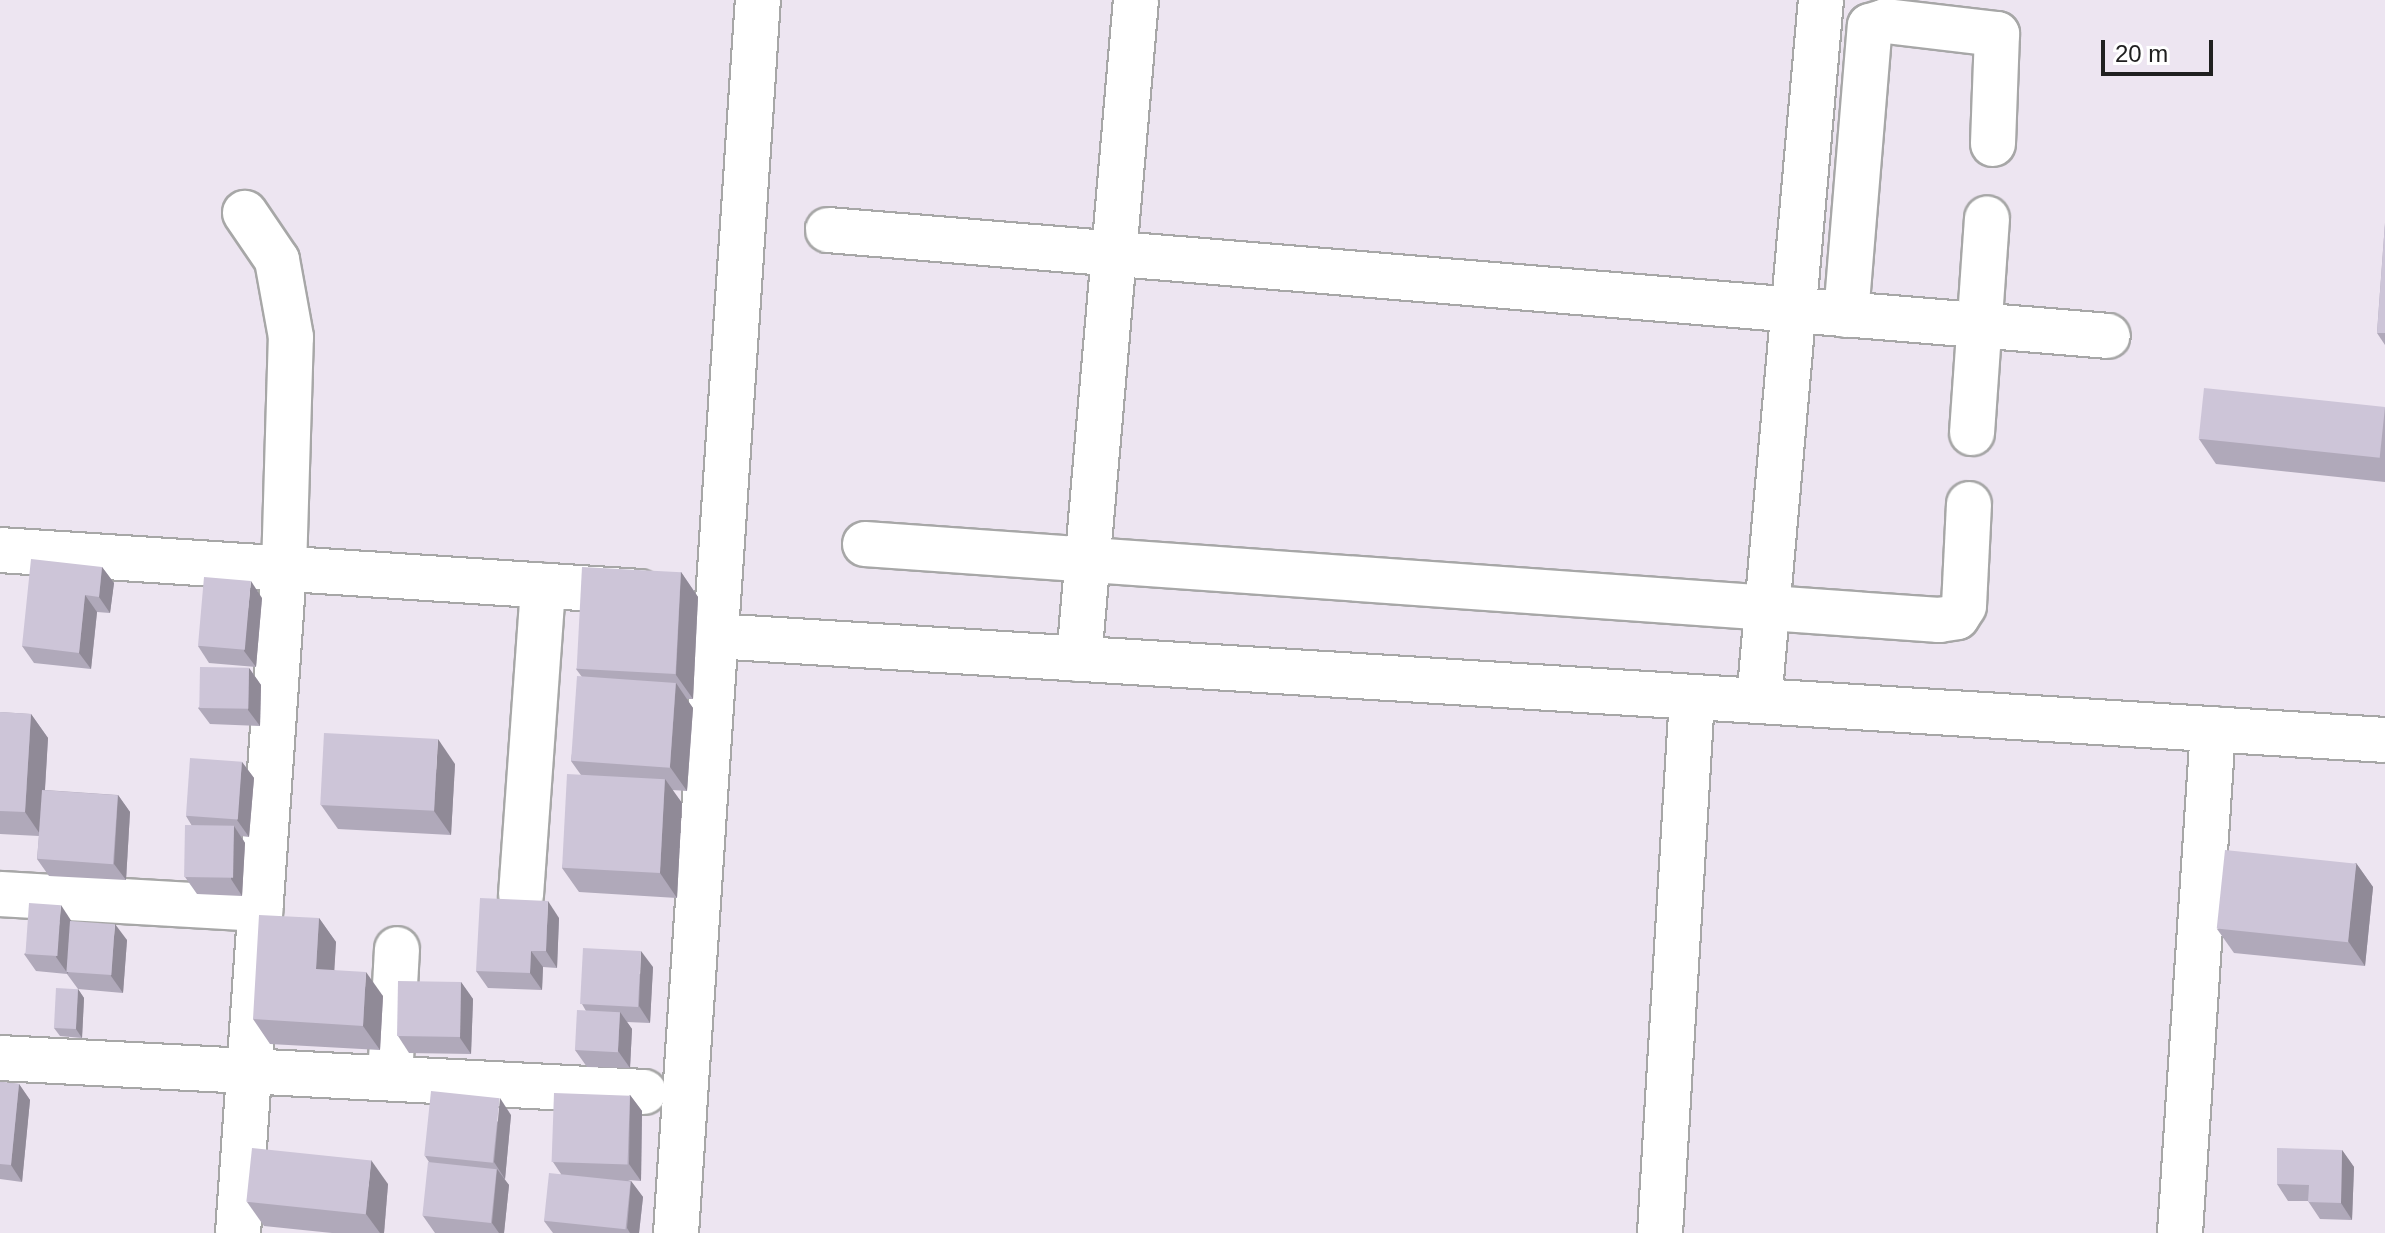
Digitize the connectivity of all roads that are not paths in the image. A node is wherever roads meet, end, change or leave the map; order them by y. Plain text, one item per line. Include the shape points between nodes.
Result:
1 (758, 0) edge
2 (1136, 0) edge
3 (1821, 0) edge
4 (1993, 144) dead end
5 (245, 213) dead end
6 (1987, 219) dead end
7 (828, 230) dead end
8 (1114, 254) junction
9 (1793, 310) junction
10 (1846, 315) junction
11 (1980, 325) junction
12 (2108, 336) dead end
13 (1972, 433) dead end
14 (1969, 504) dead end
15 (865, 544) dead end
16 (0, 550) edge
17 (1087, 557) junction
18 (284, 569) junction
19 (543, 586) junction
20 (1767, 607) junction
21 (716, 617) junction
22 (1079, 659) junction
23 (1692, 697) junction
24 (1759, 701) junction
25 (2213, 729) junction
26 (2385, 740) edge
27 (0, 894) edge
28 (521, 895) dead end
29 (261, 909) junction
30 (397, 949) dead end
31 (0, 1058) edge
32 (250, 1071) junction
33 (390, 1078) junction
34 (644, 1092) dead end
35 (238, 1233) edge
36 (676, 1233) edge
37 (1660, 1233) edge
38 (2180, 1233) edge

1 - 21 street
2 - 8 street
3 - 9 street
4 - 10 street via 1997,34 1886,21 1870,26
5 - 18 street via 277,260 291,337
6 - 11 street
7 - 8 street
8 - 9 street
8 - 17 street
9 - 10 street
9 - 20 street
10 - 11 street
11 - 12 street
11 - 13 street
14 - 20 street via 1964,606 1957,617
15 - 17 street
16 - 18 street
17 - 20 street
17 - 22 street
18 - 19 street
18 - 29 street
19 - 21 street
19 - 28 street
20 - 24 street
21 - 22 street
21 - 36 street
22 - 23 street
23 - 24 street
23 - 37 street
24 - 25 street
25 - 26 street
25 - 38 street
27 - 29 street
29 - 32 street
30 - 33 street
31 - 32 street
32 - 33 street
32 - 35 street
33 - 34 street

